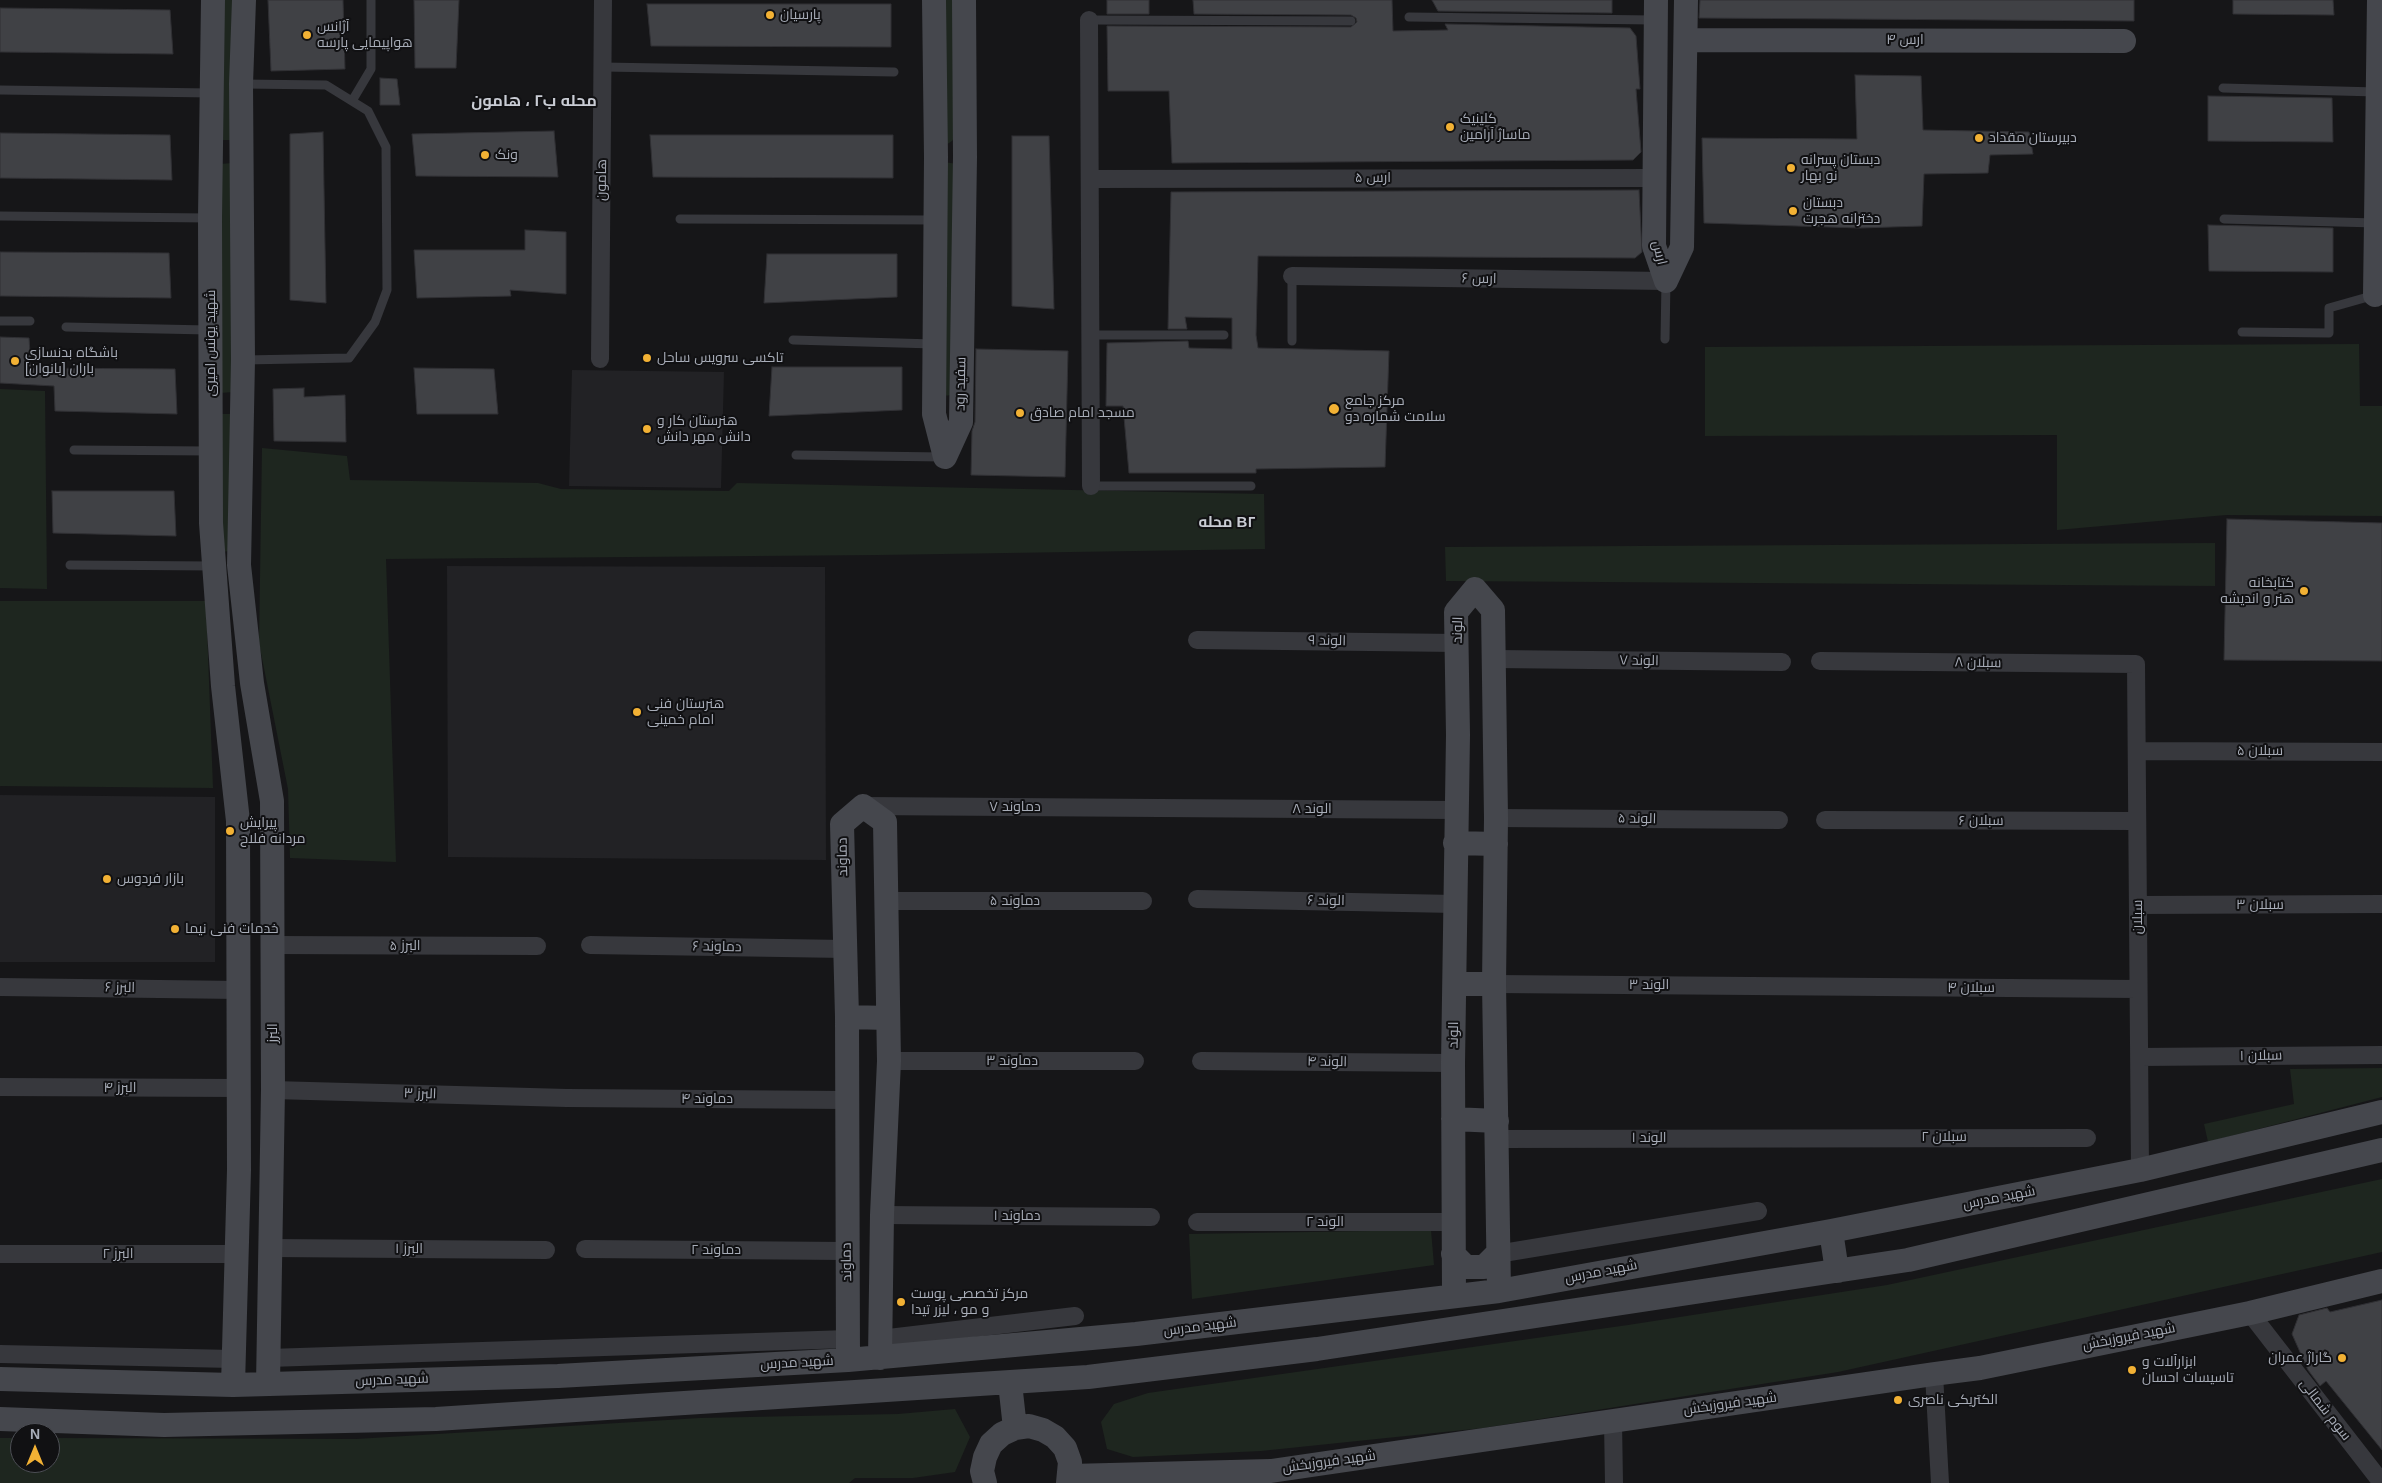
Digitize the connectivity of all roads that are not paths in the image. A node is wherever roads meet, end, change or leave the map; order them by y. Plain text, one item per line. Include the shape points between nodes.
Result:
1 (213, 0) edge
2 (244, 0) edge
3 (372, 0) edge
4 (603, 0) edge
5 (934, 0) edge
6 (964, 0) edge
7 (1686, 0) edge
8 (2379, 0) edge
9 (1656, 10) edge
10 (1409, 17) dead end
11 (1089, 20) joint
12 (1351, 21) dead end
13 (1686, 40) junction
14 (2124, 40) dead end
15 (603, 67) junction
16 (894, 72) dead end
17 (241, 84) junction
18 (2222, 88) dead end
19 (0, 90) edge
20 (2377, 92) junction
21 (211, 93) junction
22 (1656, 94) junction
23 (1685, 96) junction
24 (352, 101) junction
25 (210, 152) junction
26 (242, 154) junction
27 (936, 157) junction
28 (965, 157) junction
29 (1656, 178) junction
30 (1090, 179) junction
31 (0, 216) edge
32 (210, 218) junction
33 (680, 219) dead end
34 (2224, 219) dead end
35 (934, 220) junction
36 (2376, 223) junction
37 (1292, 276) joint
38 (1666, 281) junction
39 (2375, 295) joint
40 (0, 321) edge
41 (30, 321) dead end
42 (66, 327) dead end
43 (211, 330) junction
44 (2242, 332) dead end
45 (1092, 335) junction
46 (1224, 335) dead end
47 (1665, 339) dead end
48 (793, 340) dead end
49 (1292, 341) dead end
50 (934, 344) junction
51 (243, 360) junction
52 (600, 360) dead end
53 (211, 403) junction
54 (243, 405) junction
55 (934, 406) junction
56 (961, 407) junction
57 (74, 450) dead end
58 (212, 452) junction
59 (796, 455) dead end
60 (945, 457) junction
61 (1091, 486) joint
62 (1251, 486) dead end
63 (70, 565) dead end
64 (240, 565) junction
65 (214, 566) junction
66 (1197, 640) dead end
67 (1457, 643) junction
68 (1495, 659) junction
69 (1820, 661) dead end
70 (1782, 662) dead end
71 (2136, 664) joint
72 (1458, 735) junction
73 (1495, 736) junction
74 (2137, 750) junction
75 (2382, 752) edge
76 (862, 806) junction
77 (1168, 808) joint
78 (1456, 810) junction
79 (1496, 818) junction
80 (1779, 820) dead end
81 (1825, 820) dead end
82 (2137, 821) junction
83 (1455, 843) junction
84 (1496, 844) junction
85 (239, 866) junction
86 (272, 866) junction
87 (1197, 899) dead end
88 (887, 901) junction
89 (1143, 901) dead end
90 (1455, 904) junction
91 (2382, 904) edge
92 (2138, 905) junction
93 (273, 945) junction
94 (590, 945) dead end
95 (537, 946) dead end
96 (845, 948) junction
97 (1455, 984) junction
98 (1494, 984) junction
99 (1803, 986) joint
100 (0, 987) edge
101 (2138, 989) junction
102 (240, 990) junction
103 (847, 1017) junction
104 (888, 1018) junction
105 (2382, 1055) edge
106 (2140, 1058) junction
107 (889, 1061) junction
108 (1135, 1061) dead end
109 (1201, 1061) dead end
110 (1453, 1063) junction
111 (0, 1087) edge
112 (240, 1088) junction
113 (273, 1090) junction
114 (567, 1098) joint
115 (846, 1100) junction
116 (2382, 1112) edge
117 (1453, 1119) junction
118 (1497, 1130) junction
119 (1802, 1137) joint
120 (2087, 1138) dead end
121 (2382, 1150) edge
122 (846, 1167) junction
123 (272, 1169) junction
124 (240, 1170) junction
125 (884, 1170) junction
126 (2140, 1170) junction
127 (1758, 1211) dead end
128 (882, 1215) junction
129 (1151, 1217) dead end
130 (1197, 1222) dead end
131 (1453, 1222) junction
132 (1831, 1231) junction
133 (271, 1248) junction
134 (585, 1249) dead end
135 (546, 1250) dead end
136 (846, 1251) junction
137 (0, 1254) edge
138 (236, 1254) junction
139 (1453, 1254) junction
140 (1498, 1254) junction
141 (1837, 1271) junction
142 (2382, 1281) edge
143 (1499, 1291) junction
144 (1454, 1296) junction
145 (2250, 1313) junction
146 (1075, 1316) dead end
147 (880, 1348) junction
148 (848, 1350) junction
149 (0, 1354) edge
150 (269, 1358) junction
151 (233, 1360) junction
152 (1934, 1374) junction
153 (558, 1376) junction
154 (0, 1379) edge
155 (1010, 1383) junction
156 (233, 1384) junction
157 (268, 1384) junction
158 (562, 1411) junction
159 (0, 1419) edge
160 (1613, 1421) junction
161 (1015, 1428) junction
162 (1271, 1477) edge
163 (1069, 1479) edge
164 (2382, 1482) edge
165 (985, 1483) edge
166 (1614, 1483) edge
167 (1940, 1483) edge

1 - 21 main road, شهید یونس امیری
2 - 17 main road
3 - 24 lane via 372,69
4 - 15 street, هامون
5 - 27 main road, سفید رود
6 - 28 main road, سفید رود
7 - 13 main road, ارس
8 - 20 main road
9 - 10 lane
9 - 22 main road, ارس
11 - 12 lane
11 - 30 street
13 - 14 main road, ارس ۴
13 - 23 main road, ارس
15 - 16 lane
15 - 52 street, هامون
17 - 24 lane via 326,85
17 - 26 main road
18 - 20 lane
19 - 21 lane
20 - 36 main road
21 - 25 main road, شهید یونس امیری
22 - 23 main road
22 - 29 main road, ارس
23 - 38 main road, ارس via 1682,247
24 - 51 lane via 368,111 386,148 387,290 375,322 349,358
25 - 26 main road
25 - 32 main road, شهید یونس امیری
26 - 51 main road
27 - 28 main road
27 - 35 main road, سفید رود
28 - 56 main road, سفید رود
29 - 30 street, ارس ۵
29 - 38 main road, ارس via 1654,246
30 - 45 street
31 - 32 lane
32 - 43 main road, شهید یونس امیری
33 - 35 lane
34 - 36 lane
35 - 50 main road, سفید رود
36 - 39 main road
37 - 38 street, ارس ۶
37 - 49 lane
38 - 47 lane
39 - 44 lane via 2329,308 2329,333
40 - 41 lane
42 - 43 lane
43 - 53 main road, شهید یونس امیری
45 - 46 lane
45 - 61 street
48 - 50 lane
50 - 55 main road, سفید رود
51 - 54 main road
53 - 54 main road
53 - 58 main road, شهید یونس امیری
54 - 64 main road
55 - 56 main road
55 - 60 main road, سفید رود
56 - 60 main road, سفید رود via 961,422
57 - 58 lane
58 - 65 main road, شهید یونس امیری
59 - 60 lane
61 - 62 lane
63 - 65 lane
64 - 65 main road
64 - 86 main road, البرز via 252,683 272,801
65 - 85 main road, شهید یونس امیری via 238,821
66 - 67 street, الوند ۹
67 - 68 main road, الوند via 1456,612 1475,589 1493,610
67 - 72 main road, الوند
68 - 70 street, الوند ۷
68 - 73 main road, الوند
69 - 71 street, سبلان ۸
71 - 74 street, سبلان
72 - 73 main road
72 - 78 main road, الوند
73 - 79 main road, الوند
74 - 75 street, سبلان ۵
74 - 82 street, سبلان
76 - 77 street, دماوند ۷
76 - 88 main road via 885,822
76 - 96 main road, دماوند via 842,824
77 - 78 street, الوند ۸
78 - 83 main road, الوند
79 - 80 street, الوند ۵
79 - 84 main road, الوند
81 - 82 street, سبلان ۶
82 - 92 street, سبلان
83 - 84 main road
83 - 90 main road, الوند
84 - 98 main road, الوند
85 - 86 main road
85 - 102 main road
86 - 93 main road, البرز
87 - 90 street, الوند ۶
88 - 89 street, دماوند ۵
88 - 104 main road
90 - 97 main road, الوند
91 - 92 street, سبلان ۳
92 - 101 street, سبلان
93 - 95 street, البرز ۵
93 - 113 main road, البرز
94 - 96 street, دماوند ۶
96 - 103 main road, دماوند
97 - 98 main road
97 - 110 main road, الوند
98 - 99 street, الوند ۳
98 - 118 main road, الوند
99 - 101 street, سبلان ۴
100 - 102 street, البرز ۶
101 - 106 street, سبلان
102 - 112 main road
103 - 104 main road
103 - 115 main road, دماوند
104 - 107 main road
105 - 106 street, سبلان ۱
106 - 126 street, سبلان
107 - 108 street, دماوند ۳
107 - 125 main road
109 - 110 street, الوند ۴
110 - 117 main road, الوند
111 - 112 street, البرز ۴
112 - 124 main road
113 - 114 street, البرز ۳
113 - 123 main road, البرز
114 - 115 street, دماوند ۴
115 - 122 main road, دماوند
116 - 126 main road, شهید مدرس
117 - 118 main road
117 - 131 main road, الوند
118 - 119 street, الوند ۱
118 - 140 main road, الوند
119 - 120 street, سبلان ۲
121 - 141 main road via 1908,1260
122 - 125 main road
122 - 136 main road, دماوند
123 - 124 main road
123 - 133 main road, البرز
124 - 138 main road
125 - 128 main road
126 - 132 main road, شهید مدرس
127 - 140 street
128 - 129 street, دماوند ۱
128 - 147 main road
130 - 131 street, الوند ۲
131 - 139 main road, الوند
132 - 141 main road
132 - 143 main road, شهید مدرس
133 - 135 street, البرز ۱
133 - 150 main road, البرز
134 - 136 street, دماوند ۲
136 - 148 main road, دماوند
137 - 138 street, البرز ۲
138 - 151 main road
139 - 140 main road via 1466,1267 1484,1266
139 - 144 main road, الوند
140 - 143 main road, الوند
141 - 155 main road via 1317,1349 1088,1377
142 - 145 main road, شهید فیروزبخش
143 - 144 main road, شهید مدرس
144 - 147 main road, شهید مدرس via 1136,1334
145 - 152 main road, شهید فیروزبخش via 1980,1368
145 - 164 street, سوم شمالی
146 - 147 street
147 - 148 main road, شهید مدرس
148 - 150 street
148 - 153 main road, شهید مدرس
149 - 151 street
150 - 151 main road
150 - 157 main road, البرز
151 - 156 main road
152 - 160 main road, شهید فیروزبخش
152 - 167 street
153 - 157 main road, شهید مدرس
153 - 158 main road
154 - 156 main road, شهید مدرس
155 - 158 main road
155 - 161 main road
156 - 157 main road, شهید مدرس
158 - 159 main road via 436,1419 164,1425
160 - 162 main road, شهید فیروزبخش
160 - 166 street
161 - 163 main road via 1029,1426 1056,1437 1070,1462
161 - 165 main road via 991,1444 982,1471
162 - 163 main road, شهید فیروزبخش

